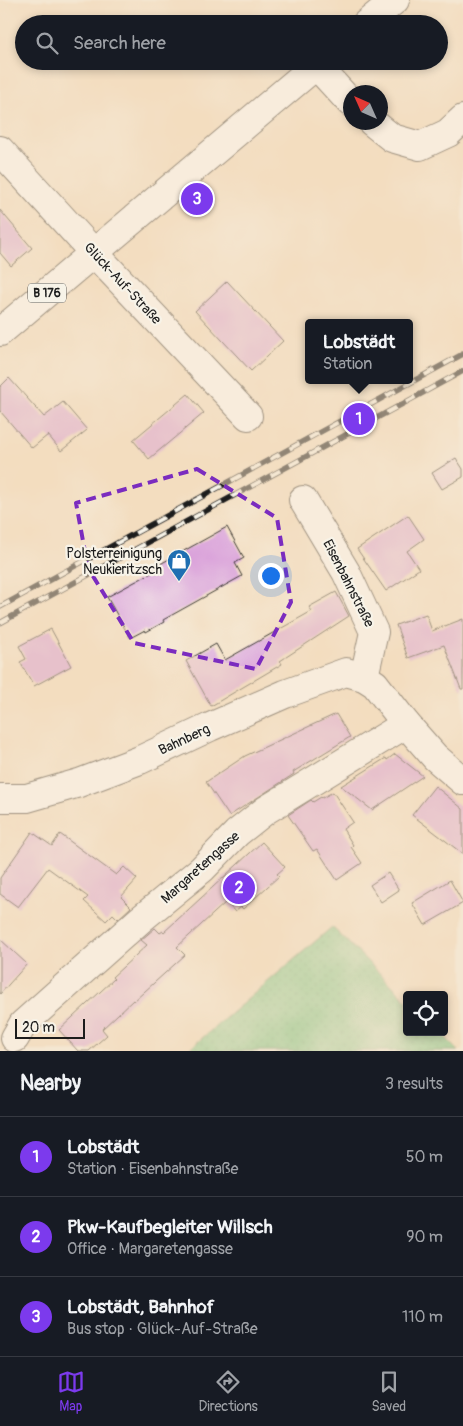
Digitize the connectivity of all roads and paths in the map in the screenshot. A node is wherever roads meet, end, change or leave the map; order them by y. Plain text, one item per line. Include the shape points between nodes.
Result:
1 (395, 0) edge
2 (377, 15) edge
3 (311, 70) edge
4 (325, 70) edge
5 (343, 93) edge
6 (463, 119) edge
7 (382, 130) edge
8 (0, 150) edge
9 (94, 253) junction
10 (0, 332) edge
11 (248, 416) dead end
12 (303, 500) dead end
13 (364, 677) junction
14 (406, 724) junction
15 (463, 781) edge
16 (0, 798) edge
17 (15, 1038) dead end

1 - 2 street
3 - 9 street, B 176
4 - 5 street
6 - 7 street via 448,133 420,146 392,138
8 - 9 street, Glück-Auf-Straße
9 - 10 street, B 176
9 - 11 street, Glück-Auf-Straße
12 - 13 street, Eisenbahnstraße via 346,572 374,632
13 - 14 street via 375,684
13 - 16 street, Bahnberg via 346,672 325,679 140,760 79,783 27,798
14 - 15 street via 435,757
14 - 17 street, Margaretengasse via 266,810 237,833 202,869 24,1024

